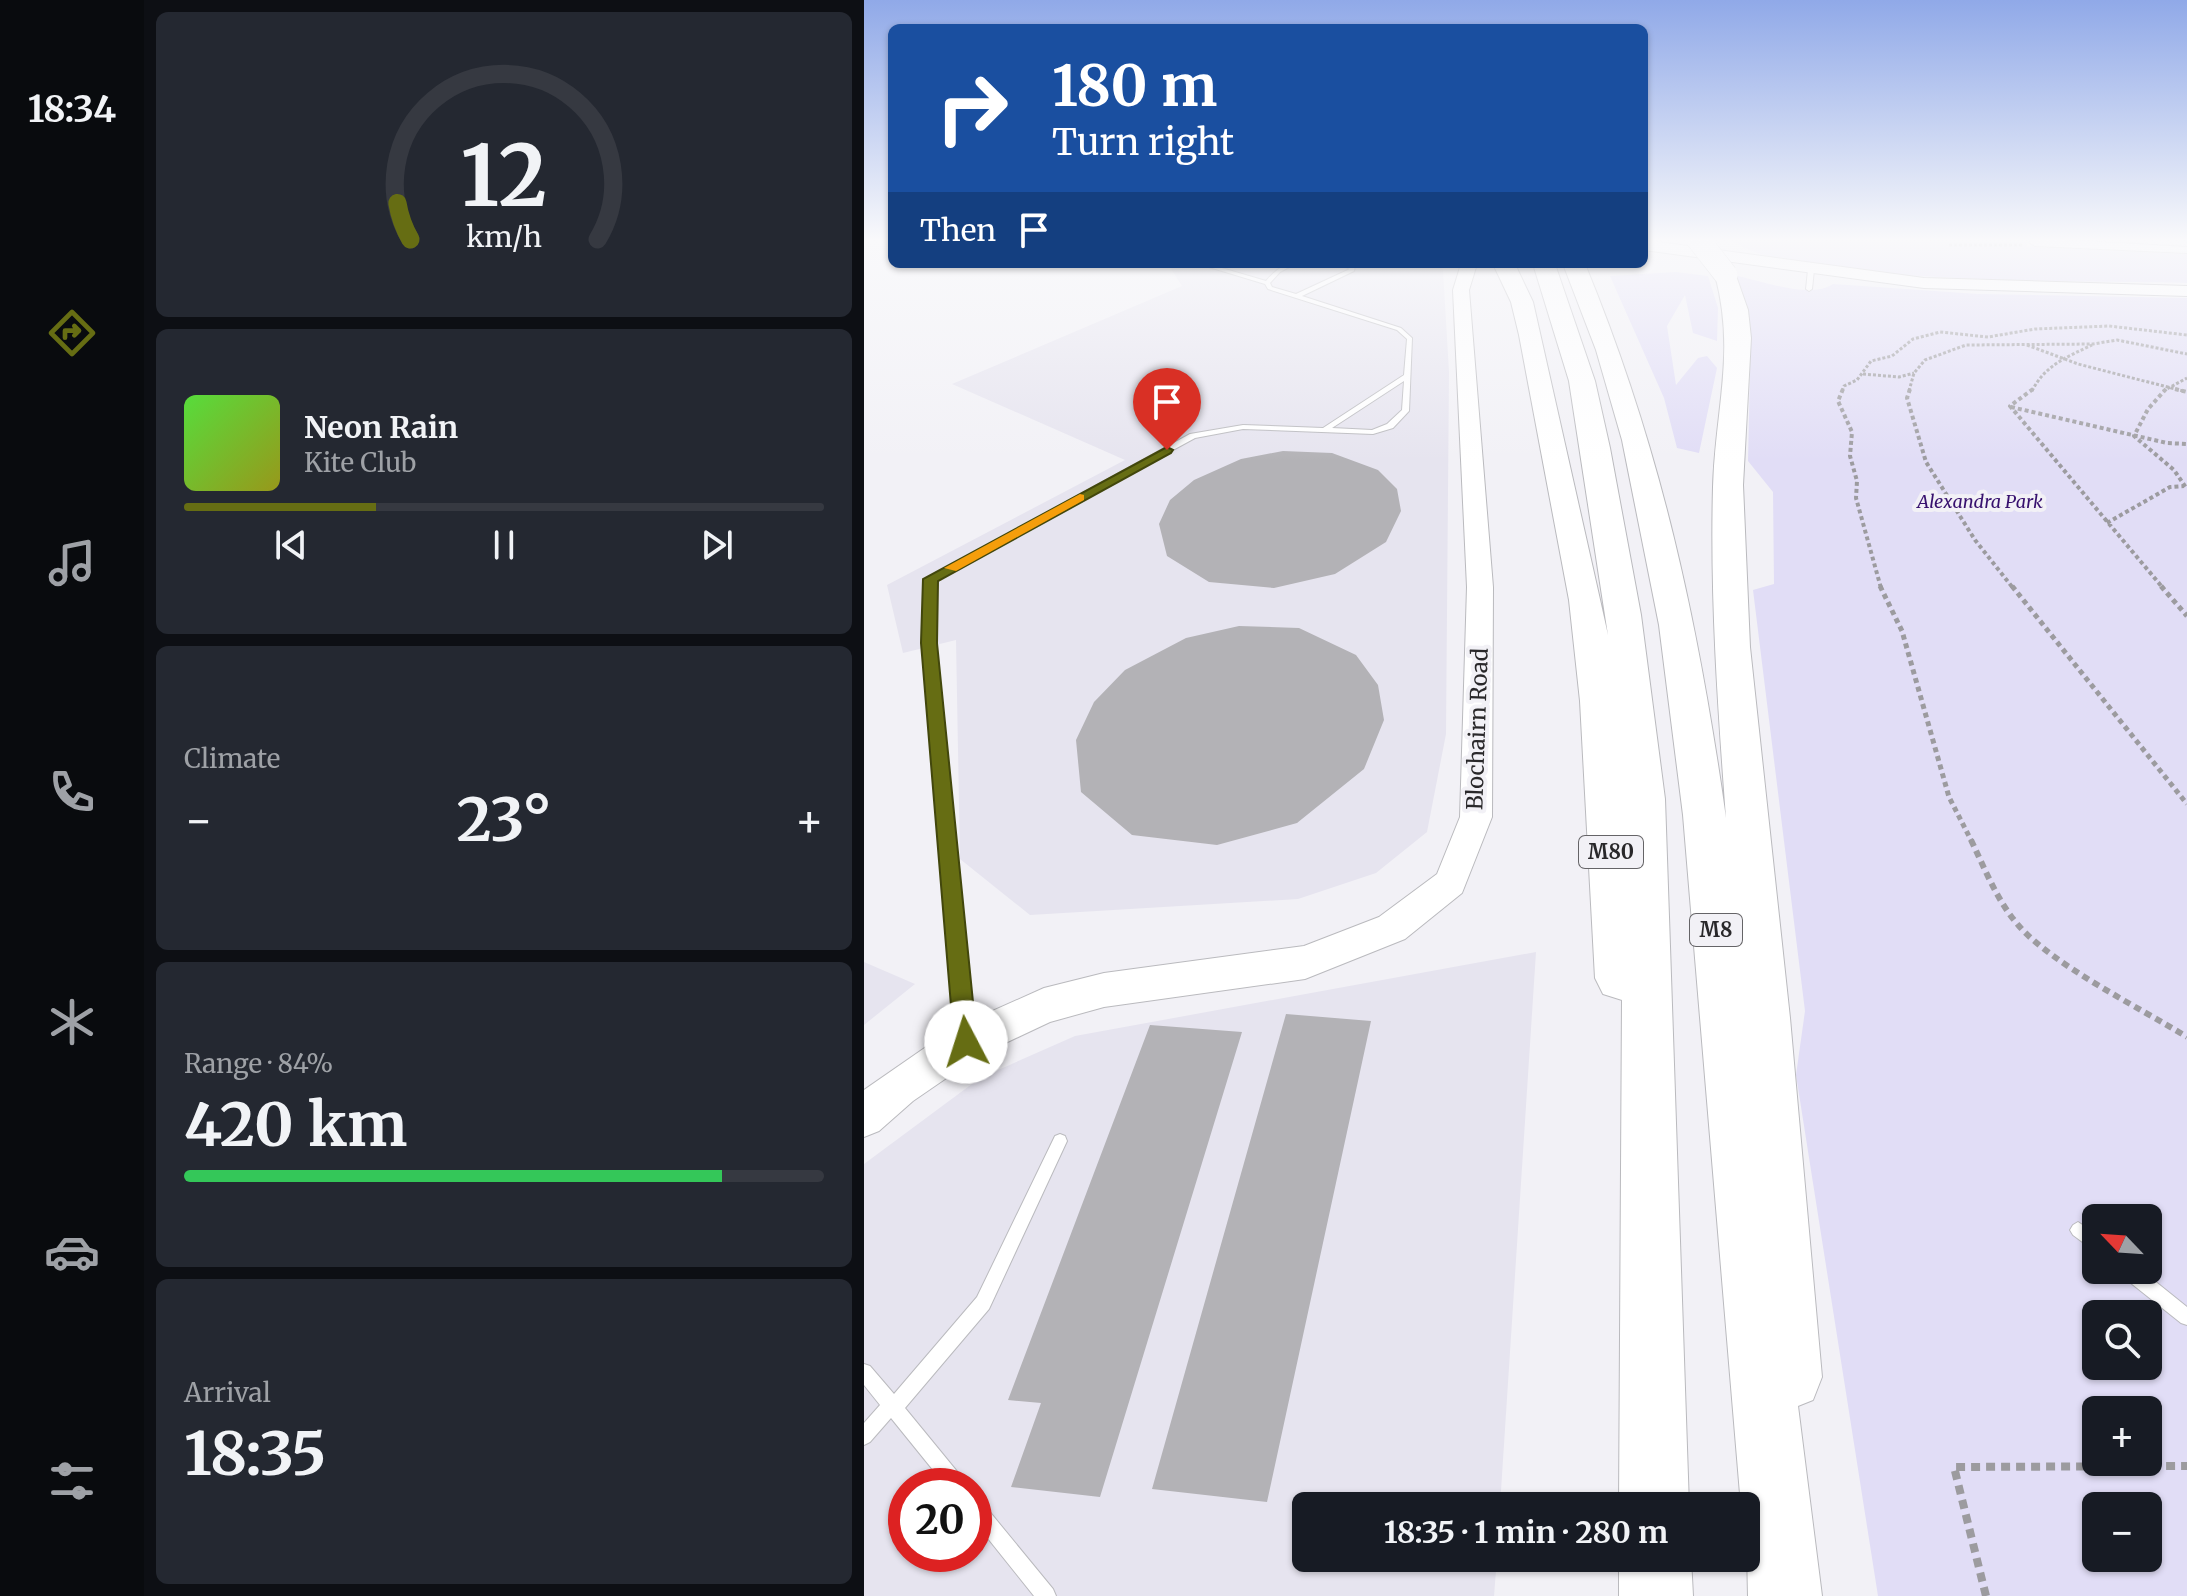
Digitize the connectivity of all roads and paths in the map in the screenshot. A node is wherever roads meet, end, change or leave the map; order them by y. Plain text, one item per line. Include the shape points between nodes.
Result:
1 (1348, 312) edge
2 (1462, 312) edge
3 (1525, 312) edge
4 (1570, 312) edge
5 (1588, 312) edge
6 (1736, 312) edge
7 (2187, 335) edge
8 (1988, 337) junction
9 (2021, 342) junction
10 (2008, 343) junction
11 (2093, 344) junction
12 (2187, 354) edge
13 (2062, 357) junction
14 (1914, 373) junction
15 (1862, 374) junction
16 (1408, 375) junction
17 (2187, 378) edge
18 (2167, 385) junction
19 (2187, 392) edge
20 (2010, 406) junction
21 (1324, 430) junction
22 (2134, 436) junction
23 (2187, 444) edge
24 (2185, 487) edge
25 (2107, 523) junction
26 (2187, 616) edge
27 (2187, 804) edge
28 (2187, 1037) edge
29 (966, 1042) junction
30 (864, 1116) edge
31 (1060, 1141) dead end
32 (2078, 1230) dead end
33 (2082, 1233) edge
34 (2146, 1284) edge
35 (2187, 1317) edge
36 (864, 1372) edge
37 (893, 1406) junction
38 (864, 1436) edge
39 (2187, 1466) edge
40 (943, 1468) edge
41 (1653, 1478) edge
42 (992, 1528) edge
43 (1655, 1572) edge
44 (1046, 1596) edge
45 (1656, 1596) edge
46 (1785, 1596) edge
47 (1805, 1596) edge
48 (1986, 1596) edge

1 - 16 lane via 1399,329 1410,339
2 - 29 street, Blochairn Road via 1480,587 1476,817 1450,883 1392,928 1305,962 1104,990 1044,1006
3 - 41 highway, M80 via 1586,600 1597,686
4 - 41 highway, M8 via 1624,615 1644,799
5 - 46 highway, M8 via 1605,340 1639,457 1676,633 1711,878
6 - 47 highway via 1728,485 1732,647 1765,1018
7 - 8 path via 2109,326
8 - 10 path
8 - 15 path via 1947,332 1920,337 1892,356 1871,361
9 - 10 path
9 - 11 path
9 - 13 path
10 - 14 path via 1948,350 1925,360
11 - 12 path via 2117,340
11 - 13 path
13 - 18 path
13 - 20 path via 2040,375 2032,391
14 - 15 path
14 - 27 path via 1907,398 1926,462 1975,540
15 - 28 path via 1838,396 1854,440 1850,456 1856,498 1880,586 1902,631 1949,797 1973,848 2018,925 2041,947
16 - 21 lane
16 - 21 lane via 1405,411 1390,426 1373,432
17 - 18 path
18 - 19 path
18 - 22 path
20 - 22 path
20 - 25 path
21 - 29 lane via 1243,427 1193,436 930,579 929,643
22 - 23 path
22 - 24 path via 2174,470
24 - 25 path via 2170,487
25 - 26 path
29 - 30 street, Blochairn Road
31 - 37 lane via 983,1303
32 - 33 lane
34 - 35 lane
36 - 37 lane
37 - 38 lane
37 - 40 lane
39 - 48 path via 1954,1467
42 - 44 lane
43 - 45 highway

